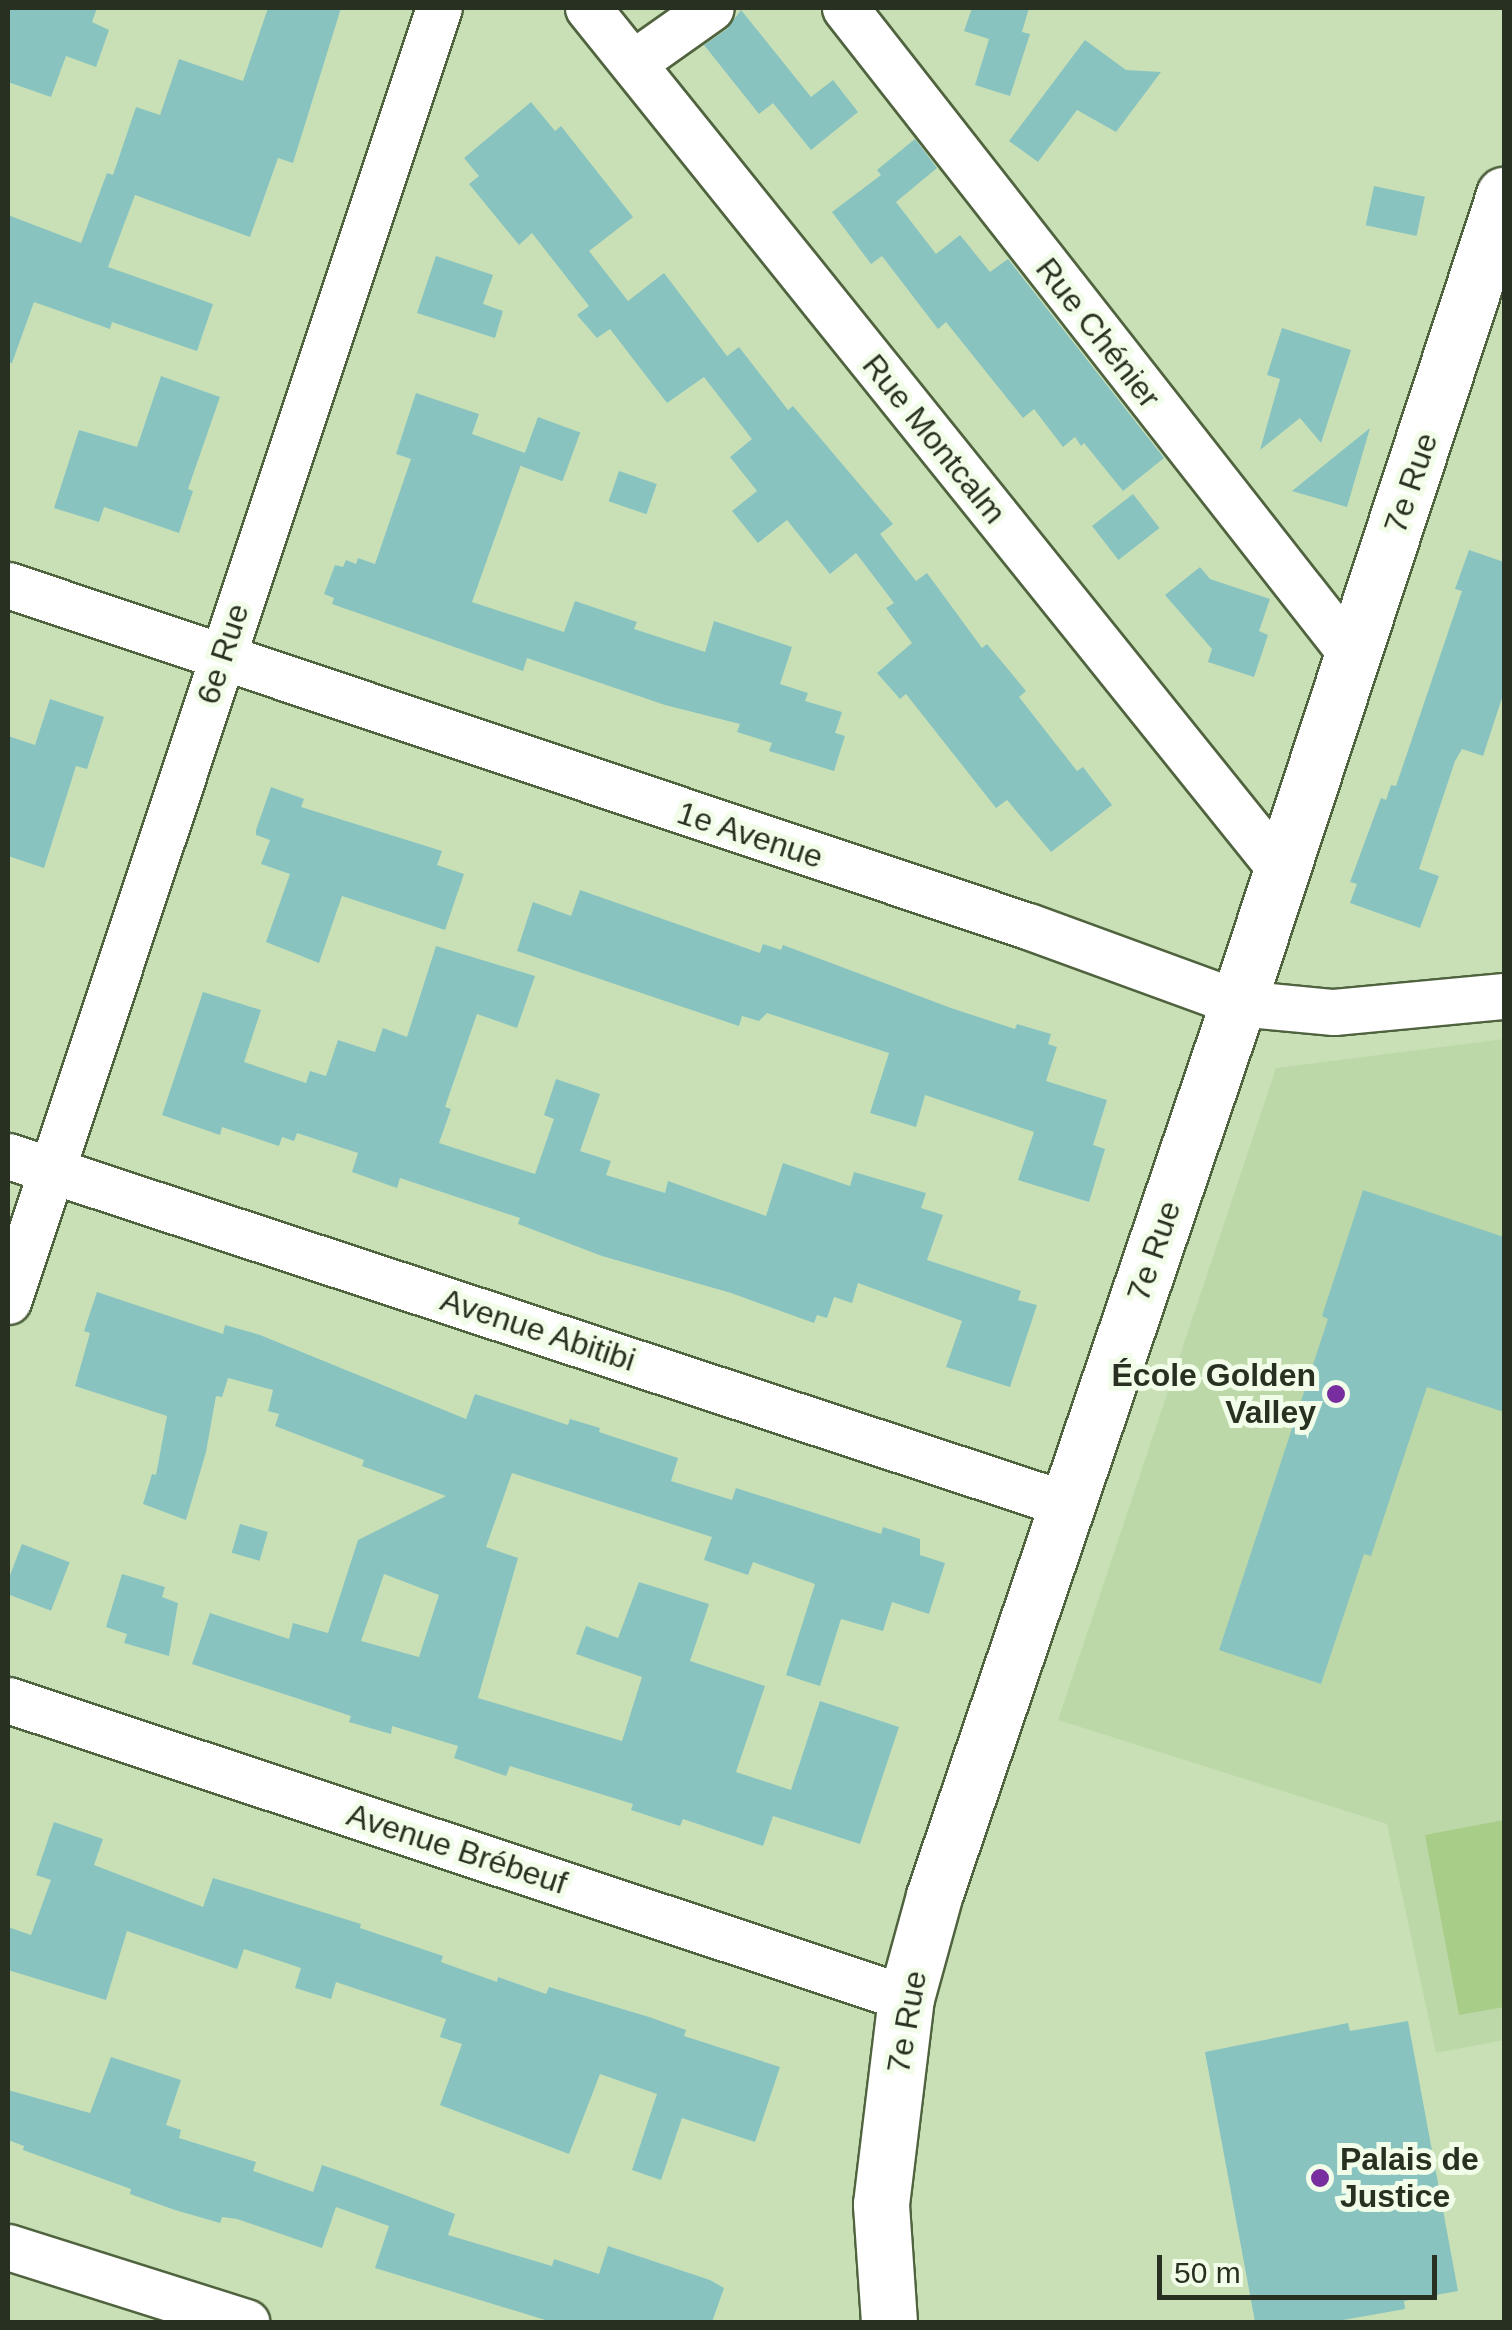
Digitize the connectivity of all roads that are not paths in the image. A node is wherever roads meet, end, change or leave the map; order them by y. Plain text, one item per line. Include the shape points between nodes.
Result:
1 (439, 8) edge
2 (588, 8) edge
3 (710, 8) edge
4 (845, 8) edge
5 (633, 63) junction
6 (1504, 195) edge
7 (1489, 302) edge
8 (8, 586) edge
9 (1353, 656) junction
10 (222, 660) junction
11 (1281, 870) junction
12 (1504, 996) edge
13 (1238, 1003) junction
14 (8, 1156) edge
15 (51, 1170) junction
16 (8, 1301) edge
17 (1068, 1505) junction
18 (8, 1700) edge
19 (906, 1998) junction
20 (8, 2247) edge
21 (246, 2322) edge
22 (889, 2322) edge

1 - 10 street, 6e Rue
2 - 5 street, Rue Montcalm
3 - 5 street
4 - 9 street, Rue Chénier
5 - 11 street, Rue Montcalm
6 - 7 street, 7e Rue
7 - 9 street, 7e Rue
8 - 10 street, 1e Avenue
9 - 11 street, 7e Rue
10 - 13 street, 1e Avenue via 1028,926
10 - 15 street, 6e Rue
11 - 13 street, 7e Rue
12 - 13 street, 1e Avenue via 1334,1012
13 - 17 street, 7e Rue
14 - 15 street, Avenue Abitibi
15 - 16 street, 6e Rue
15 - 17 street, Avenue Abitibi
17 - 19 street, 7e Rue via 934,1896
18 - 19 street, Avenue Brébeuf
19 - 22 street, 7e Rue via 881,2204
20 - 21 street

